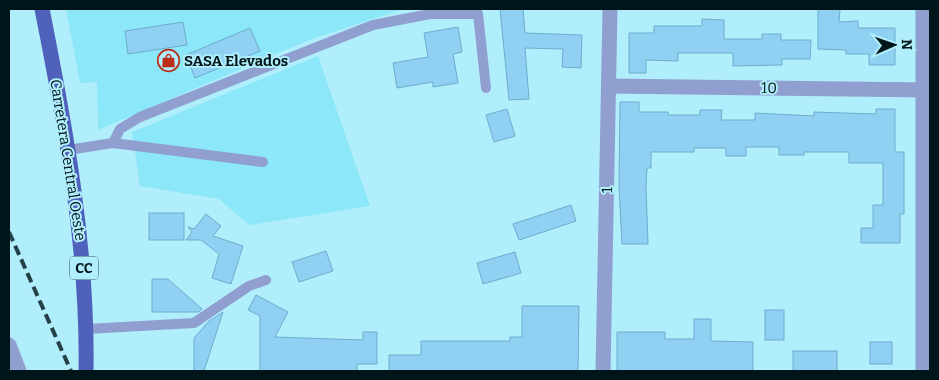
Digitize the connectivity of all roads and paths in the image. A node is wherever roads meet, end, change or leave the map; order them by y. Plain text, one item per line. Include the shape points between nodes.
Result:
1 (42, 9) edge
2 (610, 9) edge
3 (923, 9) edge
4 (609, 86) junction
5 (486, 88) dead end
6 (927, 90) edge
7 (113, 143) junction
8 (68, 150) junction
9 (262, 162) dead end
10 (266, 280) dead end
11 (87, 329) junction
12 (9, 345) edge
13 (19, 371) edge
14 (86, 371) edge
15 (603, 371) edge
16 (923, 371) edge

1 - 8 main road, Carretera Central Oeste / CC
2 - 4 street, 1
3 - 6 street
4 - 6 street, 10
4 - 15 street, 1
5 - 7 lane via 478,14 430,14 373,25 140,118 120,129
6 - 16 street
7 - 8 lane
7 - 9 lane
8 - 11 main road, Carretera Central Oeste / CC via 84,267
10 - 11 lane via 249,286 194,323
11 - 14 main road, Carretera Central Oeste / CC
12 - 13 street

